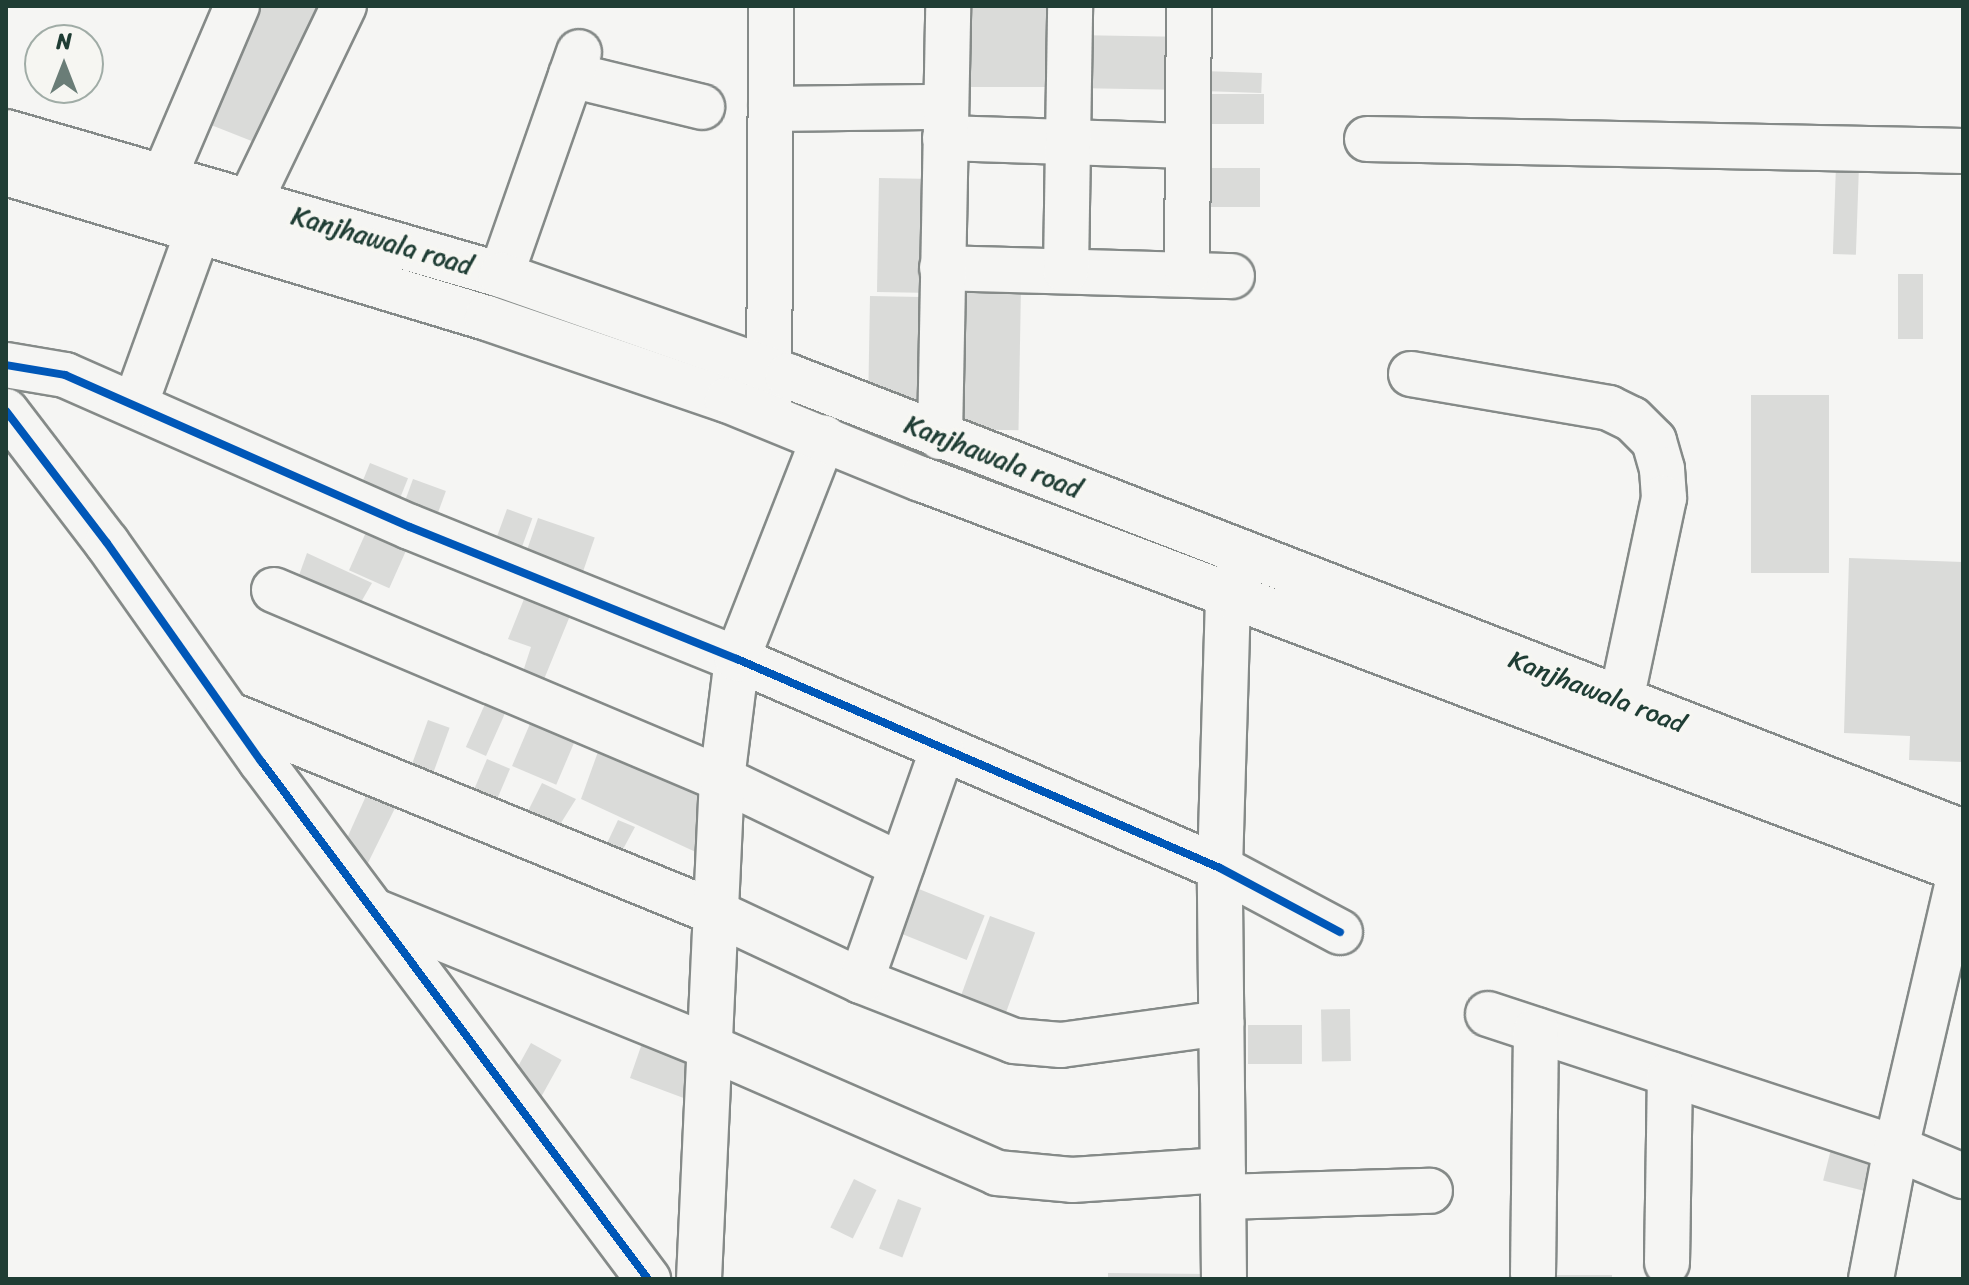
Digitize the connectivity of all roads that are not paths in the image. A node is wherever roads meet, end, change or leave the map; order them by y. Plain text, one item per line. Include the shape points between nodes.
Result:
1 (237, 6) edge
2 (344, 6) edge
3 (771, 6) edge
4 (948, 6) edge
5 (1070, 6) edge
6 (1189, 6) edge
7 (702, 107) dead end
8 (771, 109) junction
9 (945, 122) junction
10 (6, 132) edge
11 (1367, 139) dead end
12 (1070, 144) junction
13 (1188, 146) junction
14 (1963, 151) edge
15 (6, 173) edge
16 (164, 177) junction
17 (249, 203) junction
18 (199, 228) junction
19 (942, 268) junction
20 (1066, 271) junction
21 (1187, 274) junction
22 (501, 275) junction
23 (1232, 276) dead end
24 (6, 365) edge
25 (770, 370) junction
26 (1411, 374) dead end
27 (135, 405) junction
28 (6, 411) edge
29 (769, 416) junction
30 (824, 437) junction
31 (940, 437) junction
32 (1247, 554) junction
33 (274, 590) dead end
34 (1228, 594) junction
35 (737, 659) junction
36 (1621, 701) junction
37 (228, 714) junction
38 (942, 751) junction
39 (722, 779) junction
40 (1962, 858) edge
41 (901, 865) junction
42 (1220, 868) junction
43 (374, 911) junction
44 (714, 912) junction
45 (1340, 932) dead end
46 (861, 981) junction
47 (1488, 1014) dead end
48 (1221, 1023) junction
49 (1536, 1030) junction
50 (709, 1047) junction
51 (1670, 1074) junction
52 (1896, 1148) junction
53 (1963, 1176) edge
54 (1223, 1184) junction
55 (1430, 1191) dead end
56 (1667, 1263) dead end
57 (1533, 1275) dead end
58 (648, 1279) edge
59 (699, 1279) edge
60 (1224, 1279) edge
61 (1871, 1279) edge

1 - 16 street
2 - 17 street
3 - 8 street
4 - 9 street
5 - 12 street
6 - 13 street
7 - 22 street via 575,64
8 - 9 street
8 - 25 street
9 - 12 street
9 - 19 street
10 - 16 street, Kanjhawala road
11 - 14 street
12 - 13 street
12 - 20 street
13 - 21 street
15 - 18 street, Kanjhawala road
16 - 17 street, Kanjhawala road
17 - 22 street, Kanjhawala road
18 - 27 street
18 - 29 street, Kanjhawala road via 487,318
19 - 20 street
19 - 31 street
20 - 21 street
21 - 23 street
22 - 25 street, Kanjhawala road
24 - 27 street via 65,375
25 - 29 street
25 - 31 street, Kanjhawala road
26 - 36 street via 1609,408 1632,419 1654,441 1664,498
27 - 35 street via 410,527
28 - 37 street
29 - 30 street, Kanjhawala road
30 - 34 street, Kanjhawala road via 921,479
30 - 35 street
31 - 32 street, Kanjhawala road
32 - 34 street
32 - 36 street, Kanjhawala road
33 - 39 street
34 - 40 street, Kanjhawala road
34 - 42 street
35 - 38 street
35 - 39 street
36 - 40 street, Kanjhawala road
37 - 43 street
37 - 44 street
38 - 41 street
38 - 42 street
39 - 41 street
39 - 44 street
40 - 52 street
41 - 46 street
42 - 45 street
42 - 48 street
43 - 50 street
43 - 58 street
44 - 46 street
44 - 50 street
46 - 48 street via 1014,1041 1061,1045
47 - 49 street
48 - 54 street
49 - 51 street
49 - 57 street
50 - 54 street via 997,1173
50 - 59 street
51 - 52 street
51 - 56 street
52 - 53 street
52 - 61 street
54 - 55 street
54 - 60 street

